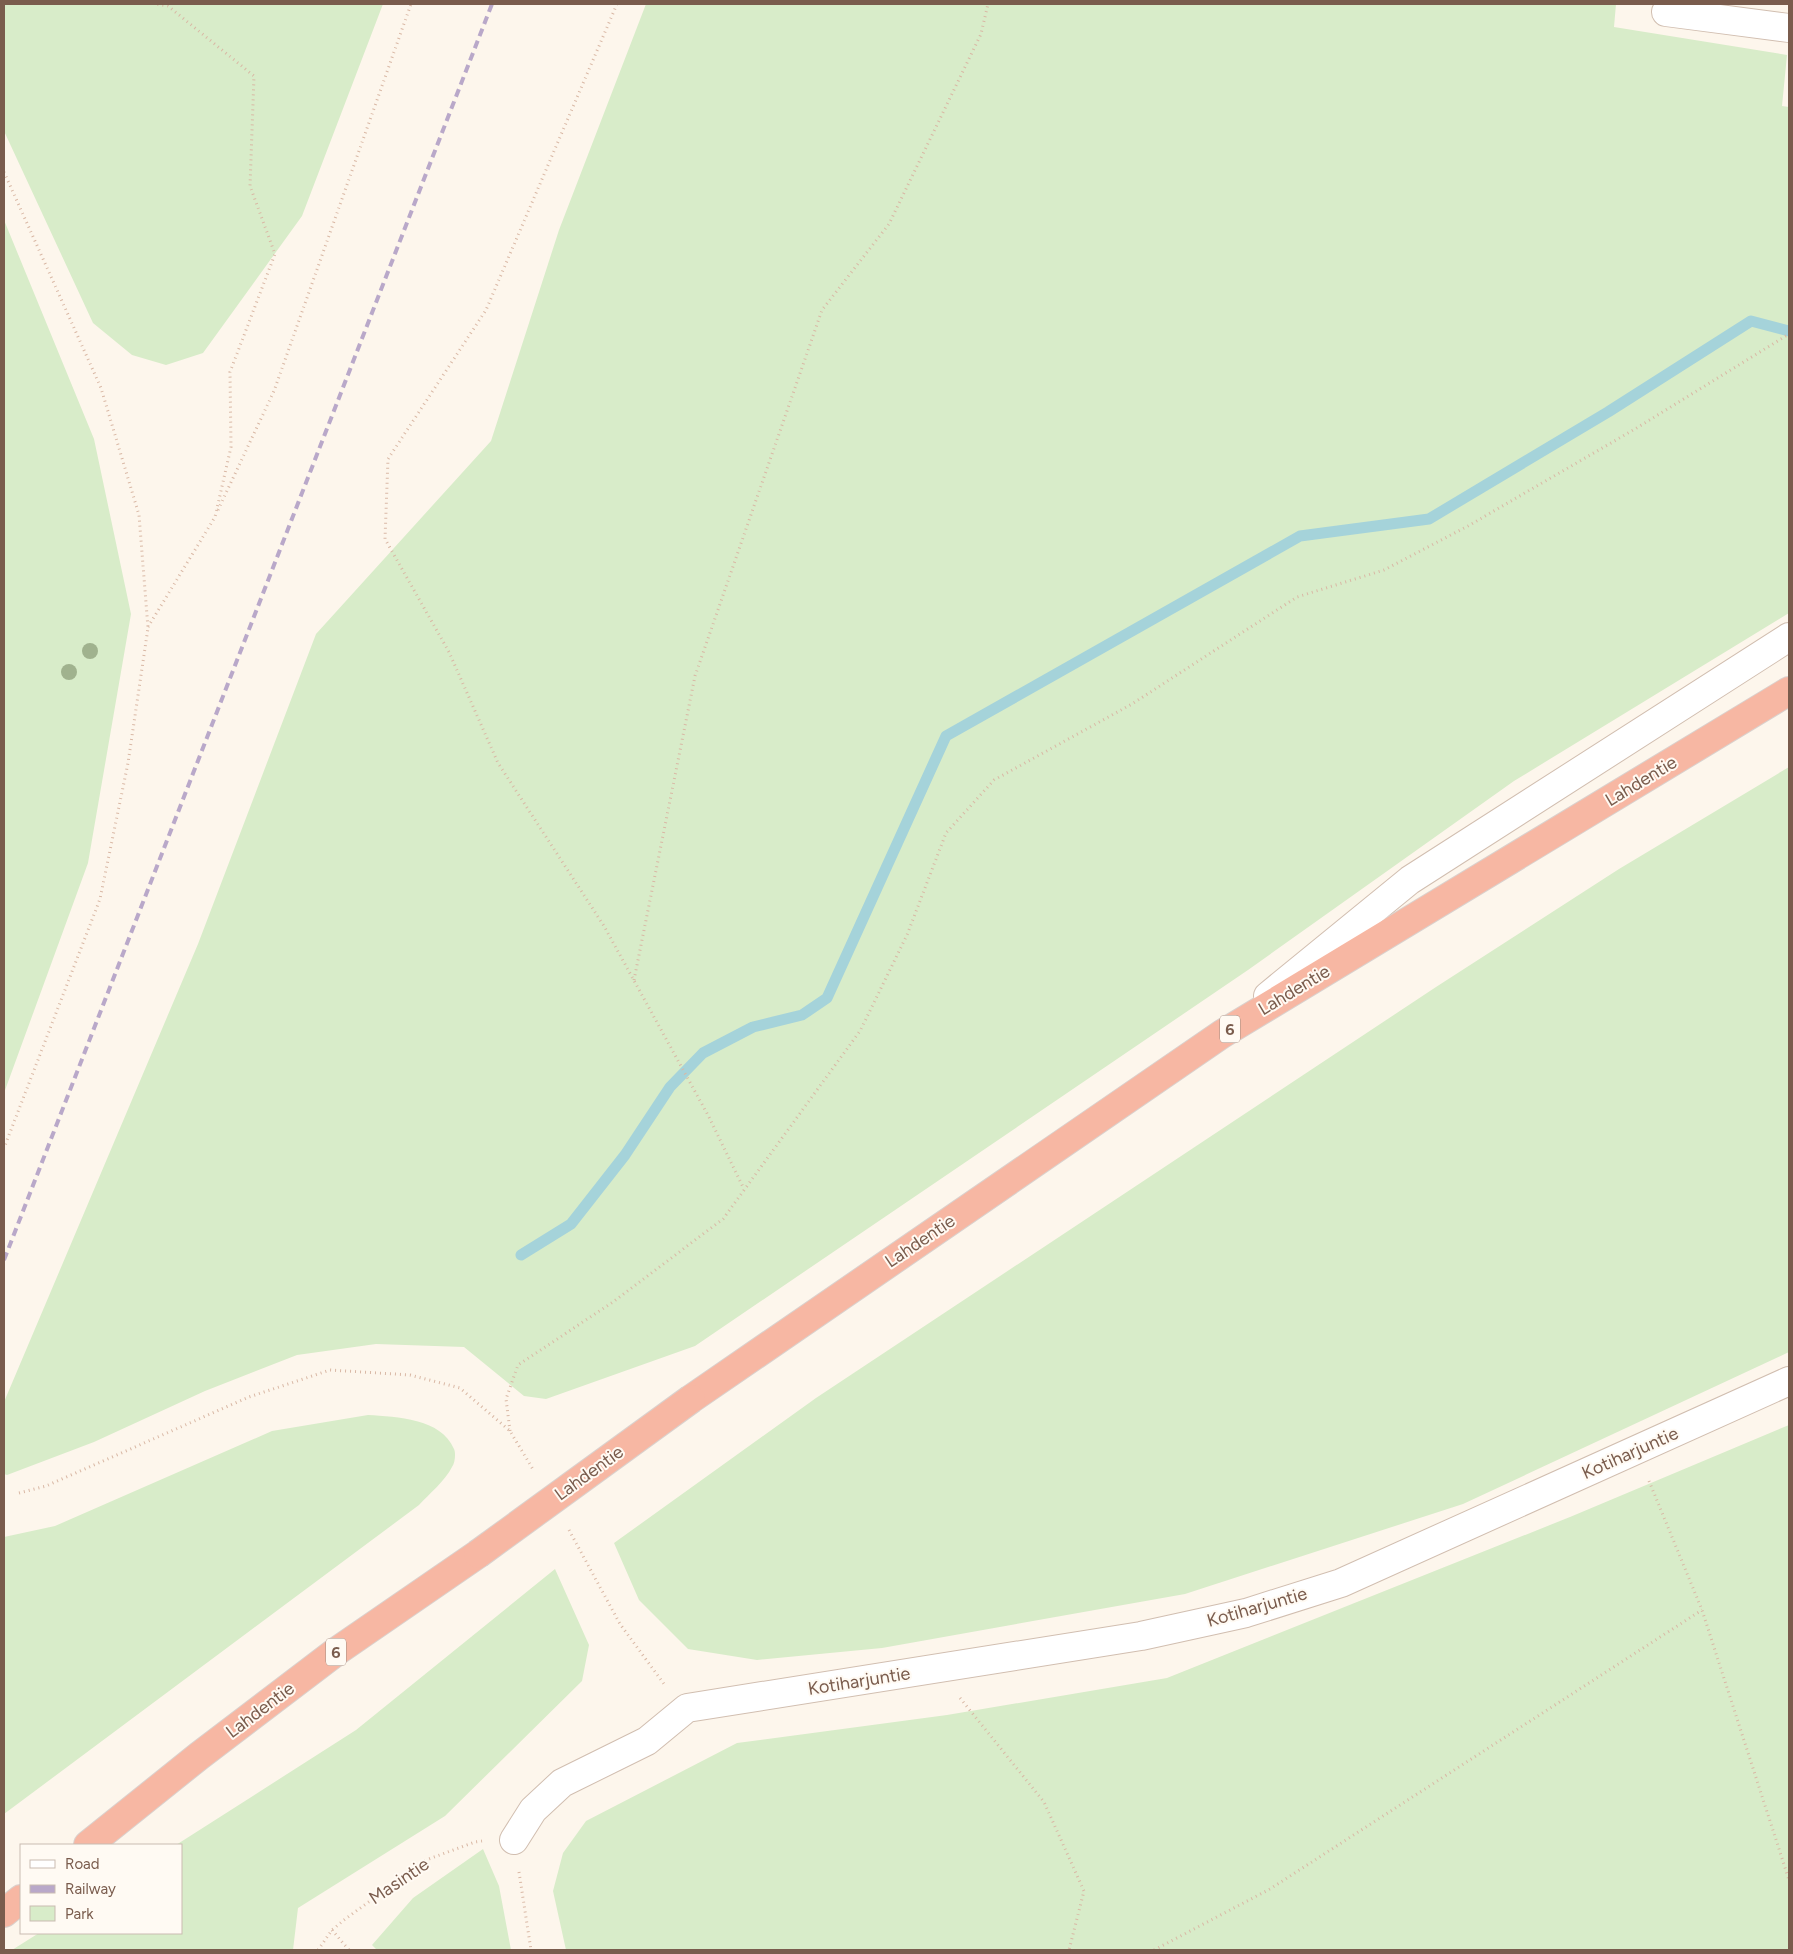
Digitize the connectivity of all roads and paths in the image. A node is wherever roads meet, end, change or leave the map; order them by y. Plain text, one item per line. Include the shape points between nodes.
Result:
1 (156, 4) edge
2 (411, 4) edge
3 (617, 4) edge
4 (988, 4) edge
5 (1666, 12) dead end
6 (1789, 28) edge
7 (4, 172) edge
8 (1789, 334) edge
9 (215, 517) junction
10 (148, 628) junction
11 (1789, 637) edge
12 (1789, 691) edge
13 (634, 980) junction
14 (1222, 1034) junction
15 (4, 1148) edge
16 (744, 1189) junction
17 (1789, 1381) edge
18 (1636, 1450) junction
19 (19, 1493) dead end
20 (580, 1548) dead end
21 (1702, 1610) junction
22 (936, 1668) junction
23 (687, 1708) junction
24 (514, 1840) junction
25 (89, 1844) edge
26 (1789, 1880) edge
27 (20, 1900) edge
28 (4, 1913) edge
29 (332, 1930) junction
30 (318, 1950) edge
31 (349, 1950) edge
32 (531, 1950) edge
33 (1069, 1950) edge
34 (1154, 1950) edge

1 - 9 path via 168,6 254,76 250,186 275,254 230,372 231,447
2 - 9 path via 274,390
3 - 13 path via 486,310 388,459 385,539 449,652 498,763 604,926
4 - 13 path via 981,34 889,224 822,310 695,676
5 - 6 street
7 - 10 path via 101,388 139,515
8 - 16 path via 1643,424 1459,530 1384,570 1297,598 1132,704 994,780 946,833 907,935 860,1032
9 - 10 path
10 - 15 path via 128,763 100,898
11 - 14 street via 1410,880
12 - 14 highway, Lahdentie / 6
13 - 16 path via 709,1117
14 - 25 highway, Lahdentie / 6, bridge via 691,1399 478,1554 337,1651
16 - 19 path via 722,1219 612,1302 518,1365 506,1399 510,1431 460,1388 410,1375 330,1370 249,1397 46,1486
17 - 18 street, Kotiharjuntie
18 - 21 path
18 - 22 street, Kotiharjuntie via 1341,1583 1246,1613 1142,1636
20 - 23 path via 620,1624 654,1673
21 - 26 path
21 - 34 path via 1270,1889
22 - 23 street, Kotiharjuntie
22 - 33 path via 1044,1802 1084,1891
23 - 24 street via 647,1741 562,1783 533,1810
24 - 29 path, Masintie via 475,1842 426,1860
24 - 32 path
27 - 28 highway
29 - 30 path, Masintie
29 - 31 path

